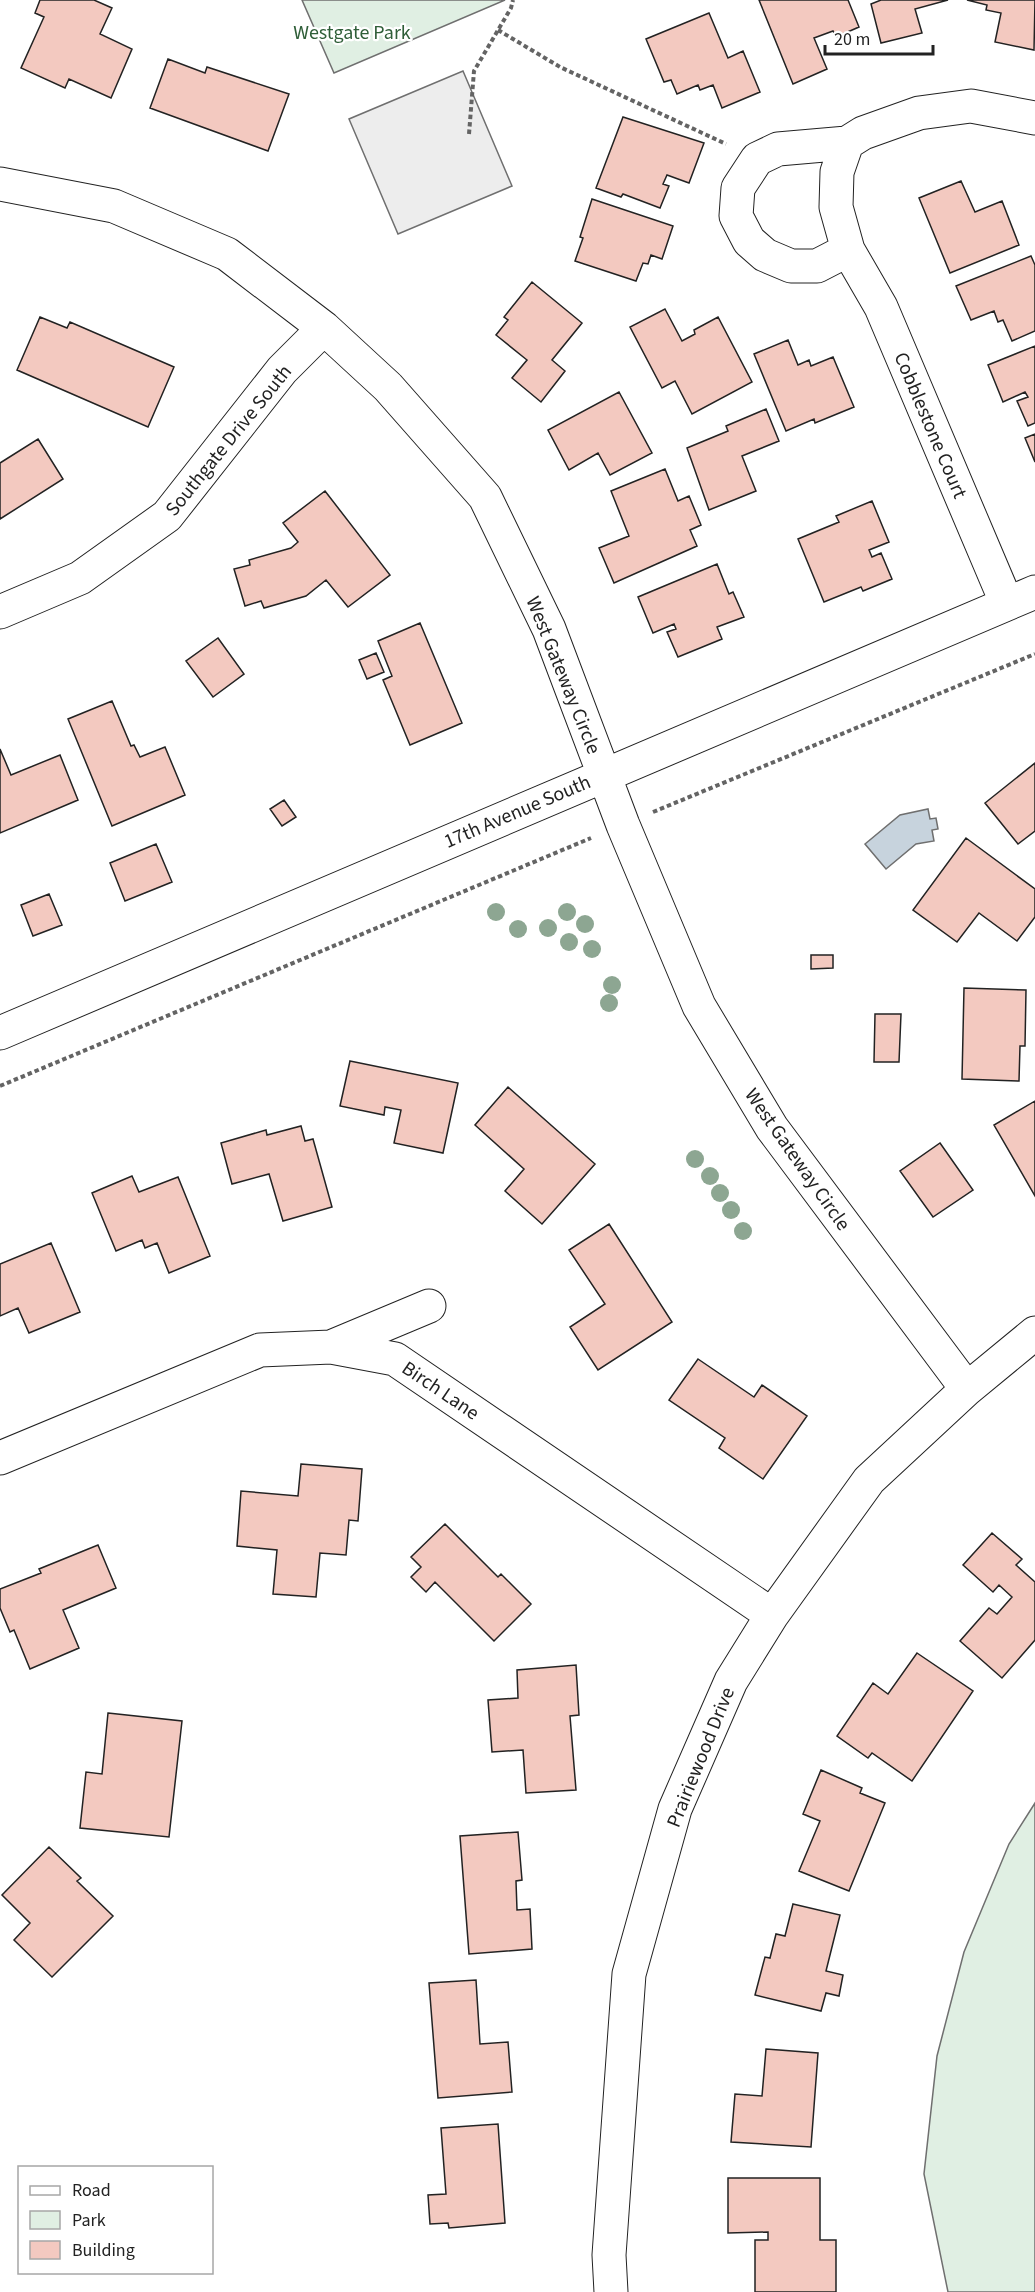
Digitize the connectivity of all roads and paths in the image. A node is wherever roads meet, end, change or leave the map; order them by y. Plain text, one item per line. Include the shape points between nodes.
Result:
1 (513, 0) edge
2 (498, 30) junction
3 (1035, 118) edge
4 (469, 134) dead end
5 (847, 143) junction
6 (757, 159) junction
7 (0, 184) edge
8 (848, 250) junction
9 (324, 328) junction
10 (1021, 598) edge
11 (0, 612) edge
12 (1035, 654) edge
13 (604, 774) junction
14 (623, 825) junction
15 (0, 1033) edge
16 (0, 1086) edge
17 (429, 1306) dead end
18 (1035, 1333) edge
19 (331, 1347) junction
20 (967, 1389) junction
21 (0, 1458) edge
22 (772, 1615) junction
23 (611, 2292) edge

1 - 2 path
2 - 4 path via 474,71
2 - 6 path via 560,67
3 - 5 street via 971,106 919,113 863,133
5 - 6 street via 778,149
5 - 8 street, Cobblestone Court via 837,172 836,207
6 - 8 street via 738,188 736,216 749,241 765,255 791,266 817,266
7 - 9 street, West Gateway Circle via 114,206 228,254
8 - 10 street, Cobblestone Court via 880,307
9 - 11 street, Southgate Drive South via 282,370 167,516 80,578
9 - 13 street, West Gateway Circle via 388,387 485,497 549,629
10 - 13 street, 17th Avenue South
12 - 14 path
13 - 14 street, West Gateway Circle
13 - 15 street, 17th Avenue South
14 - 16 path
14 - 20 street, West Gateway Circle via 699,1006 772,1128
17 - 19 street
18 - 20 street, Prairiewood Drive
19 - 21 street, Birch Lane via 260,1350
19 - 22 street, Birch Lane via 395,1359
20 - 22 street, Prairiewood Drive via 869,1480
22 - 23 street, Prairiewood Drive via 731,1681 675,1809 629,1974 610,2244

